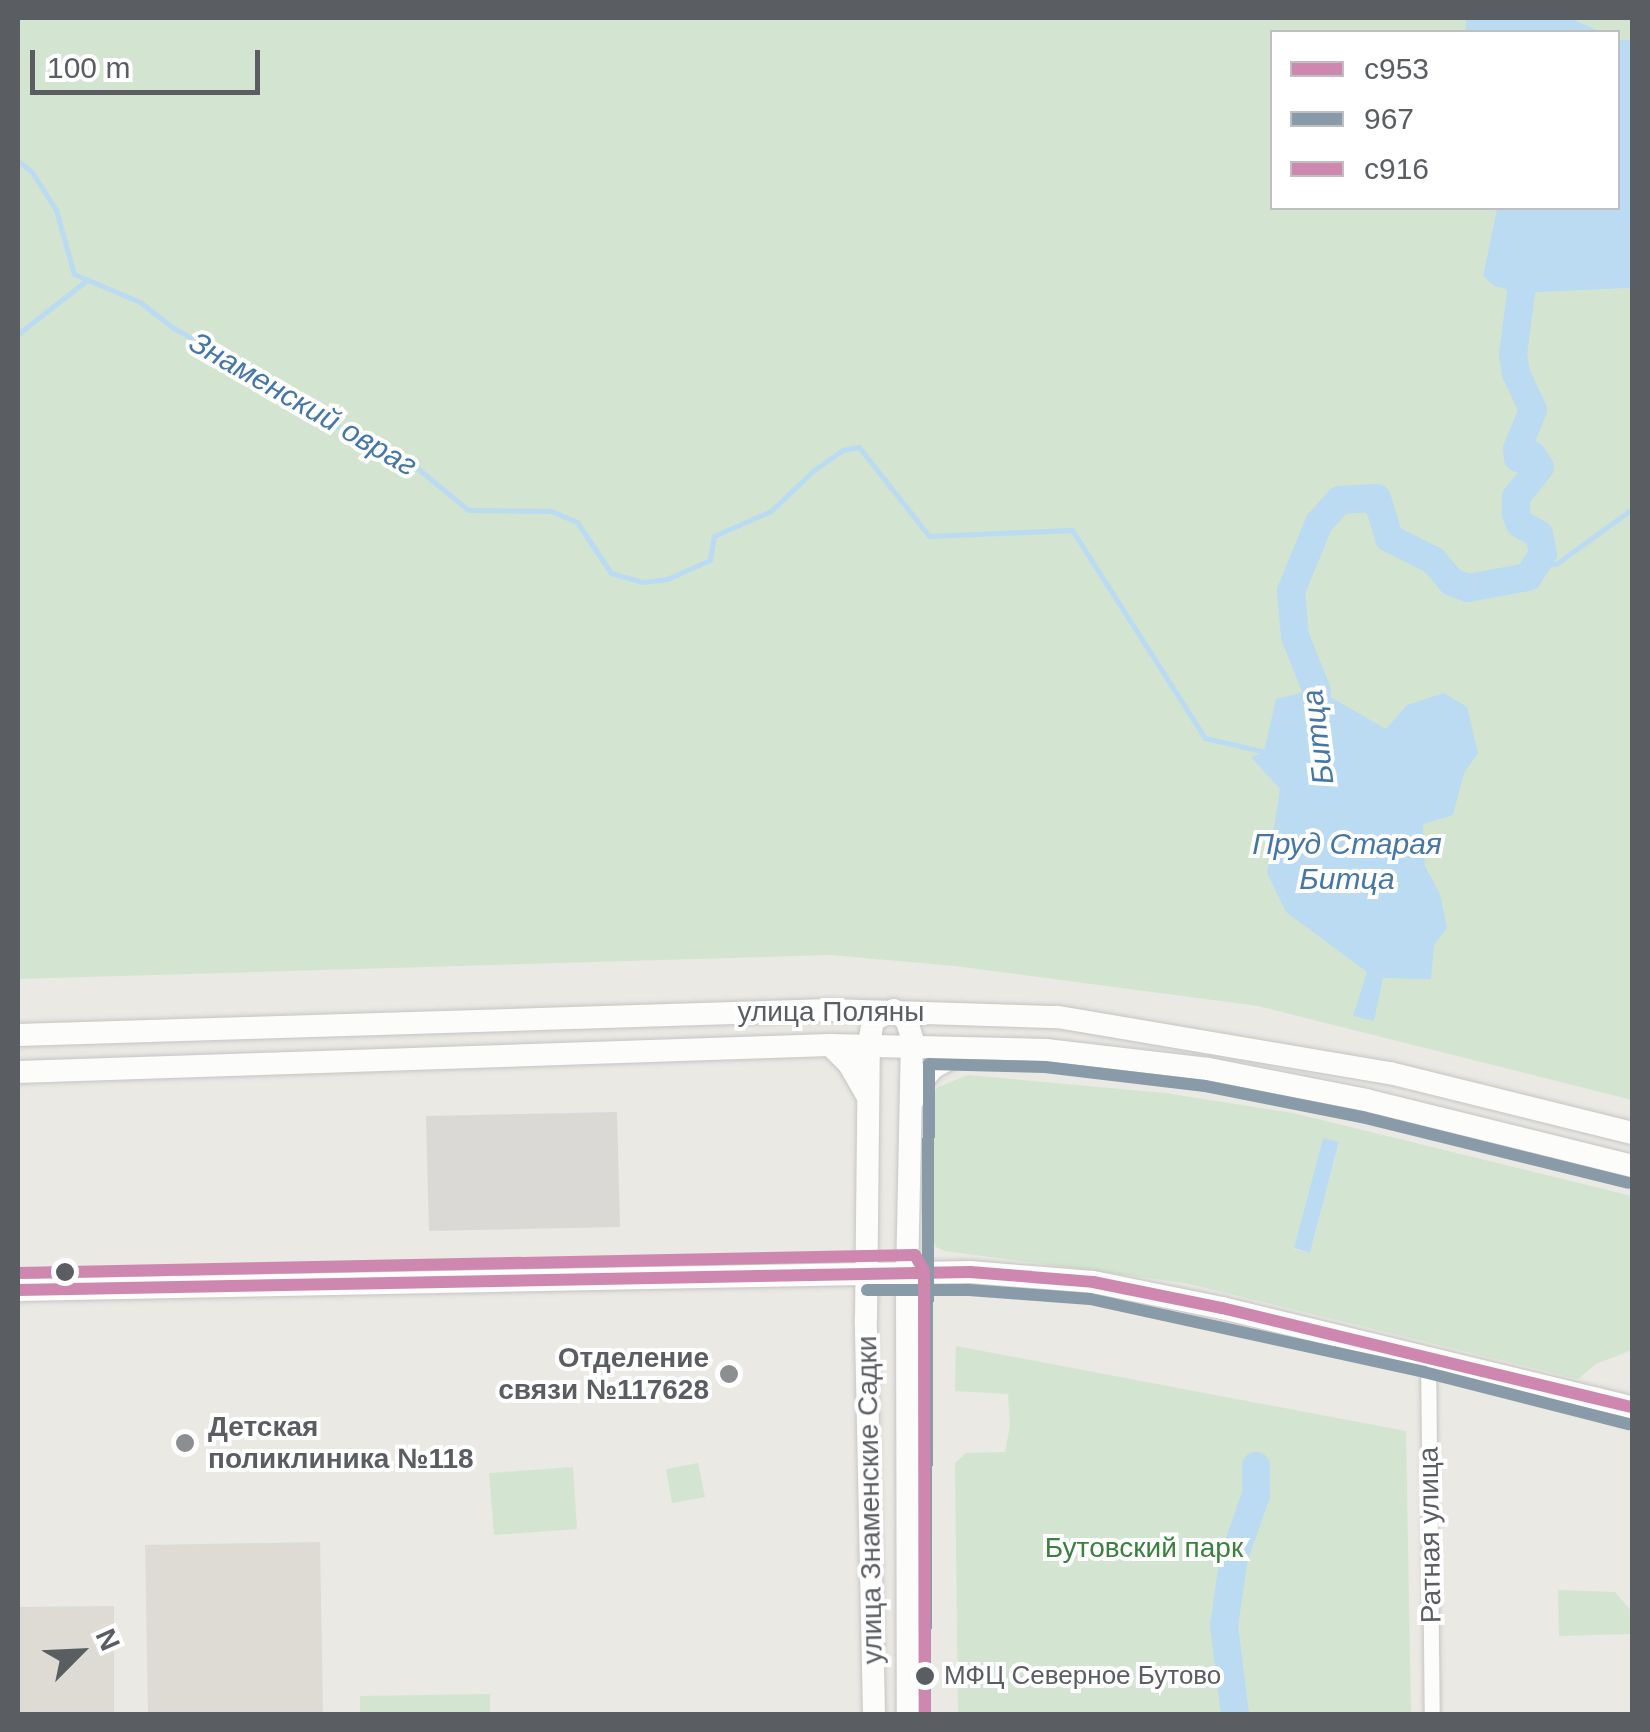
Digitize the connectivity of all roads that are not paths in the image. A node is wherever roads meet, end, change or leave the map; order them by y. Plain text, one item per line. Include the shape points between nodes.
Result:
1 (894, 1010) junction
2 (18, 1035) edge
3 (830, 1045) junction
4 (869, 1045) junction
5 (912, 1046) junction
6 (973, 1048) junction
7 (18, 1072) edge
8 (870, 1100) junction
9 (910, 1108) junction
10 (1632, 1133) edge
11 (1632, 1166) edge
12 (907, 1271) junction
13 (866, 1272) junction
14 (18, 1290) edge
15 (1428, 1355) junction
16 (1632, 1406) edge
17 (874, 1714) edge
18 (908, 1714) edge
19 (1432, 1714) edge

1 - 2 main road, улица Поляны
1 - 4 main road via 873,1020
1 - 5 main road via 907,1021
1 - 10 main road, улица Поляны via 1058,1016 1248,1046 1390,1073
3 - 4 main road, улица Поляны
3 - 7 main road, улица Поляны
3 - 8 main road
4 - 5 main road, улица Поляны
4 - 8 main road, улица Знаменские Садки
5 - 6 main road, улица Поляны
5 - 9 main road, улица Знаменские Садки
6 - 9 main road via 934,1067 918,1084
6 - 11 main road, улица Поляны via 1208,1070 1366,1100
8 - 13 main road, улица Знаменские Садки
9 - 12 main road, улица Знаменские Садки
12 - 13 main road
12 - 15 main road via 1093,1282
12 - 18 main road, улица Знаменские Садки
13 - 14 main road
13 - 17 main road, улица Знаменские Садки
15 - 16 main road
15 - 19 street, Ратная улица

